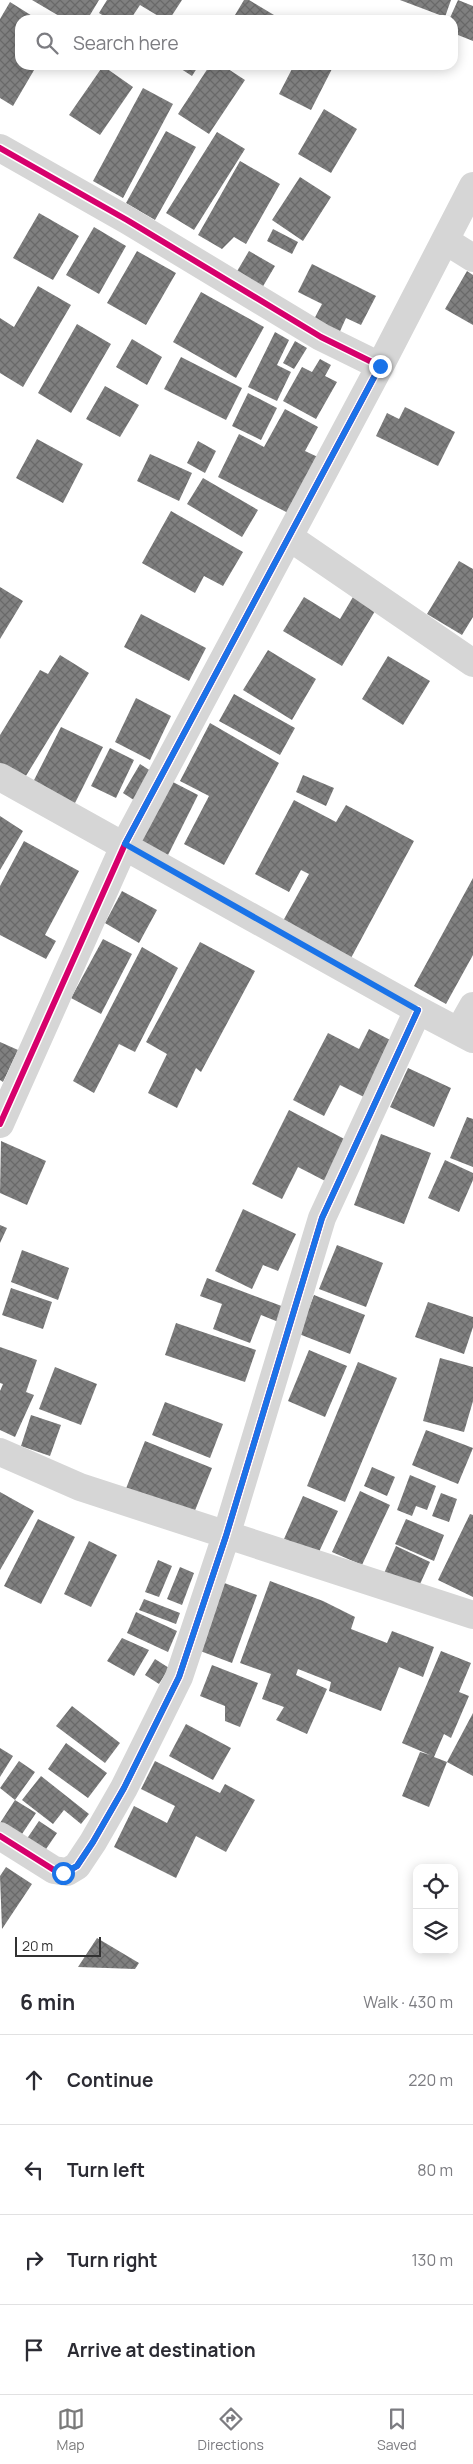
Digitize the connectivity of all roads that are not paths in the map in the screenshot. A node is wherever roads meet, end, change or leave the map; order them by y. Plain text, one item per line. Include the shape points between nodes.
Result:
1 (0, 148) edge
2 (473, 186) edge
3 (446, 241) junction
4 (473, 258) edge
5 (380, 366) junction
6 (289, 537) junction
7 (473, 663) edge
8 (0, 777) edge
9 (125, 844) junction
10 (473, 1006) edge
11 (418, 1010) junction
12 (466, 1035) edge
13 (0, 1124) edge
14 (0, 1452) edge
15 (226, 1536) junction
16 (473, 1615) edge
17 (0, 1836) edge

1 - 5 street via 322,337
2 - 3 street
3 - 4 street
3 - 5 street
5 - 6 street
6 - 7 street
6 - 9 street
8 - 9 street
9 - 11 street
9 - 13 street
10 - 12 street
11 - 12 street
11 - 15 street via 322,1218
14 - 15 street via 80,1487
15 - 16 street
15 - 17 street via 179,1677 124,1788 83,1859 67,1872 59,1872

